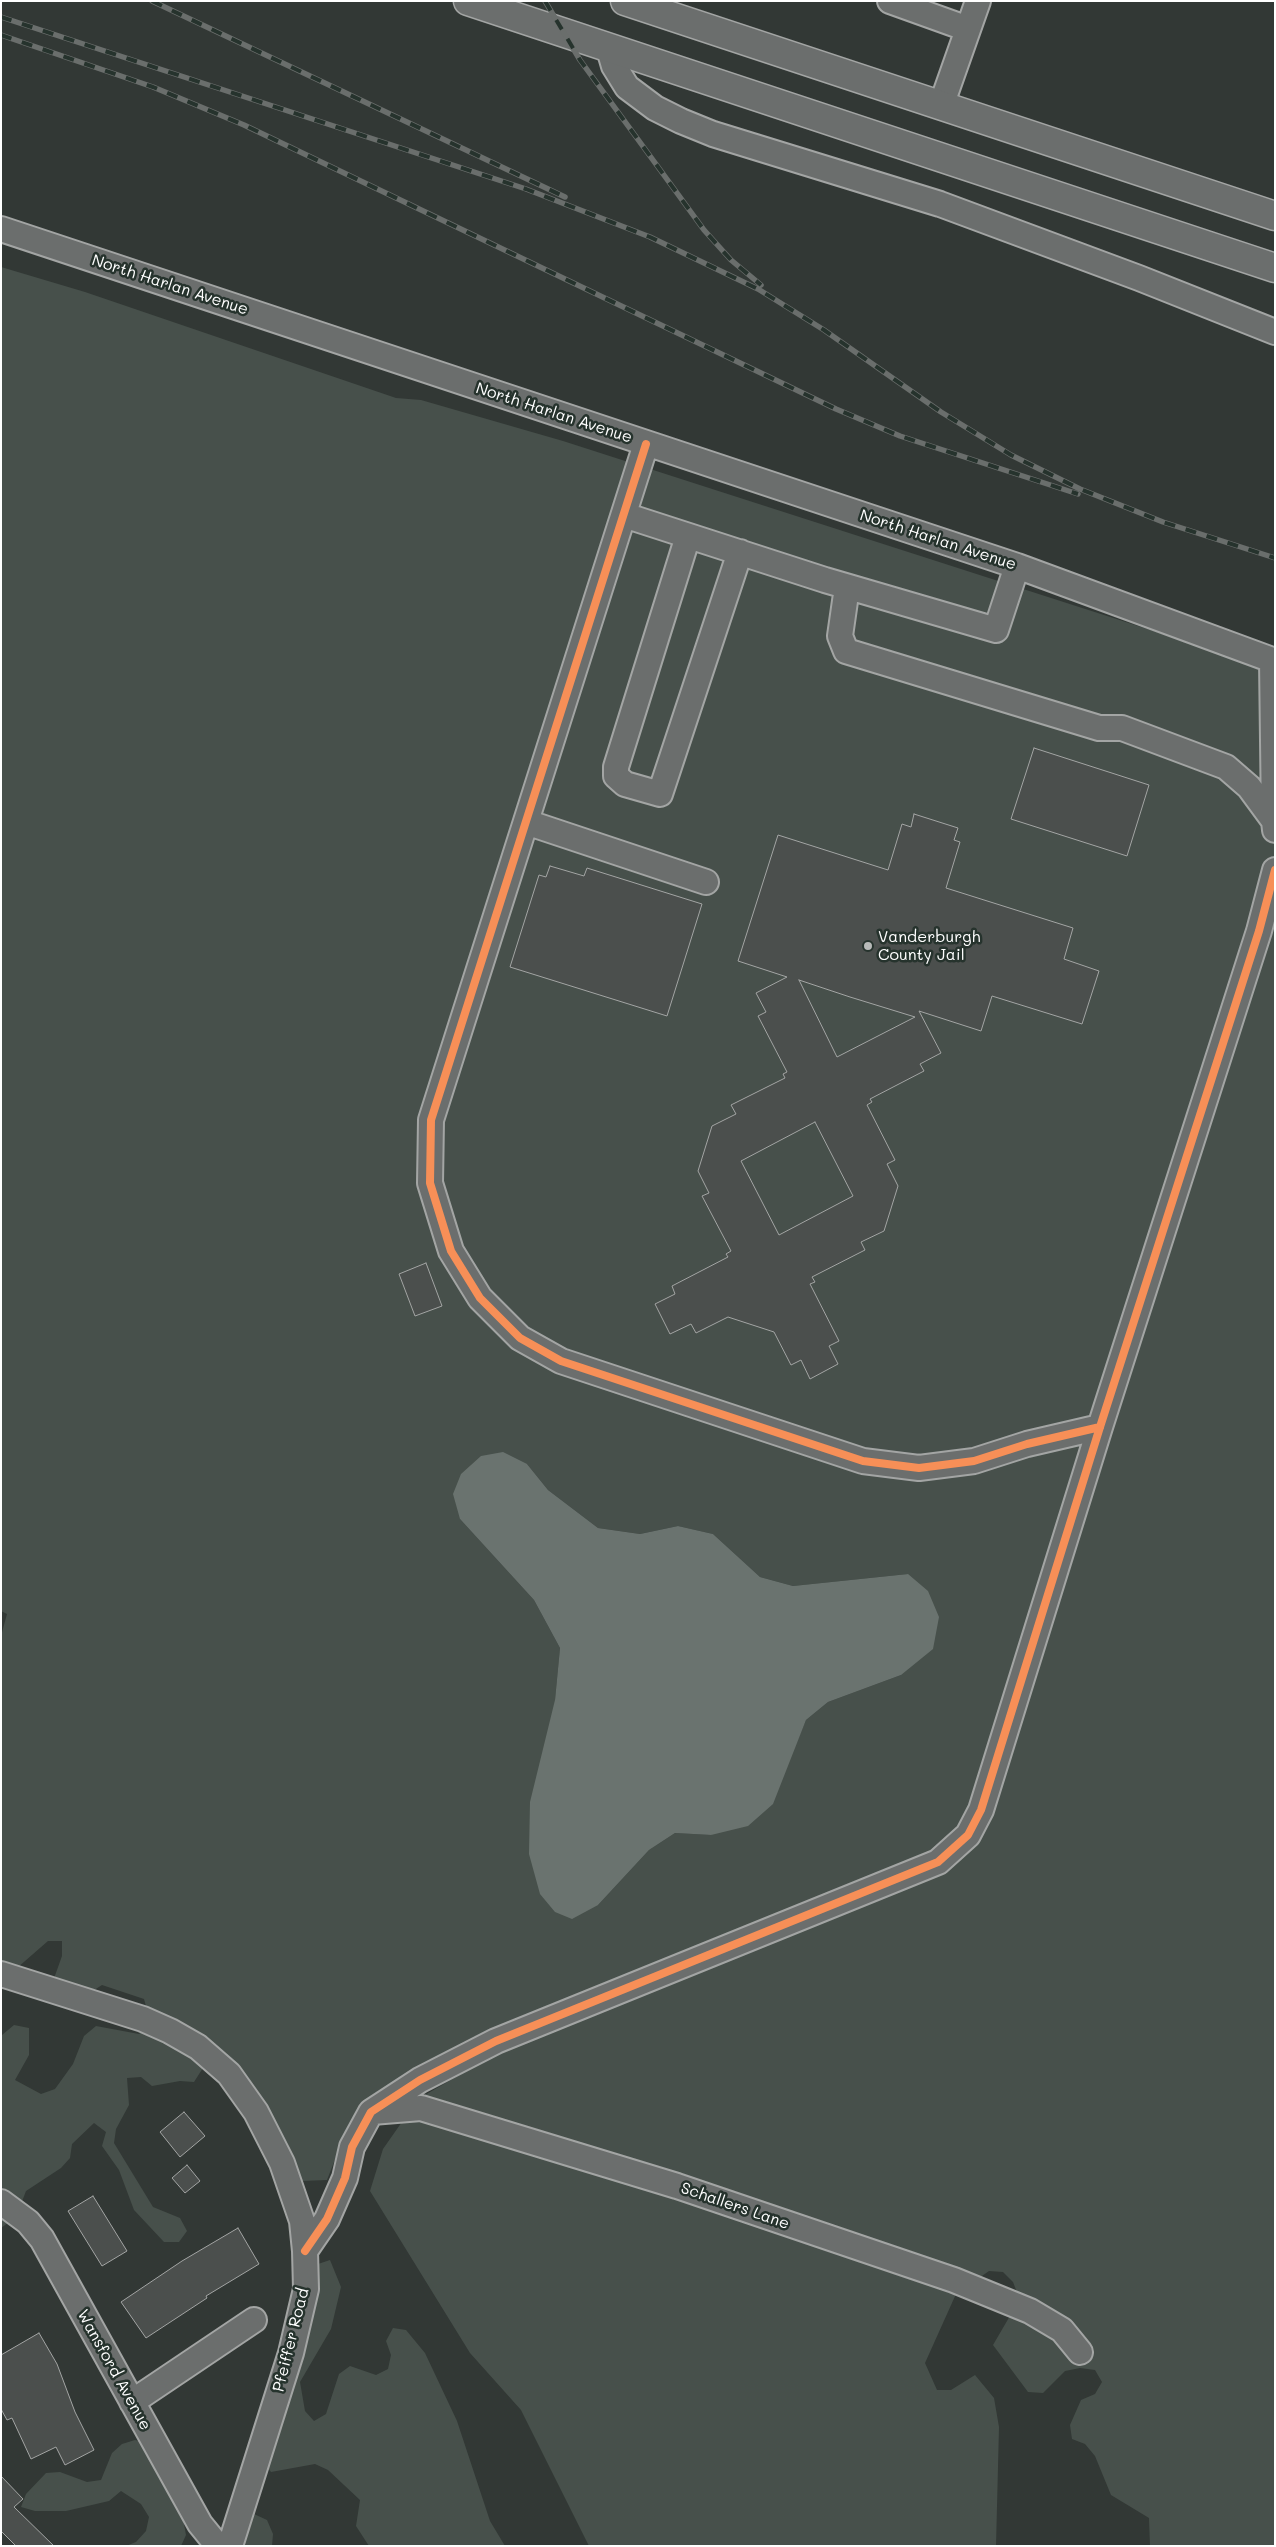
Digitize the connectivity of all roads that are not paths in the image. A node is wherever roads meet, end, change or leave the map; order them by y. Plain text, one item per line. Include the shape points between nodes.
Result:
1 (468, 1) edge
2 (625, 1) edge
3 (890, 1) edge
4 (978, 1) edge
5 (968, 29) junction
6 (609, 49) junction
7 (940, 106) junction
8 (1275, 216) edge
9 (1, 230) edge
10 (1275, 268) edge
11 (1275, 332) edge
12 (646, 444) junction
13 (624, 515) junction
14 (688, 536) junction
15 (740, 552) junction
16 (1017, 566) junction
17 (847, 587) junction
18 (1273, 660) edge
19 (1274, 821) edge
20 (526, 822) junction
21 (1275, 830) edge
22 (1275, 870) edge
23 (706, 882) dead end
24 (1100, 1427) junction
25 (1, 1974) edge
26 (371, 2112) junction
27 (1, 2202) edge
28 (305, 2251) junction
29 (254, 2320) dead end
30 (1080, 2352) dead end
31 (132, 2402) junction
32 (218, 2546) edge
33 (230, 2546) edge

1 - 6 highway
2 - 7 highway
3 - 5 street
4 - 5 street
5 - 7 street
6 - 10 highway
6 - 11 street via 614,66 627,87 655,108 681,121 967,214
7 - 8 highway
9 - 12 street, North Harlan Avenue
12 - 13 street
12 - 16 street, North Harlan Avenue
13 - 14 street
13 - 20 street
14 - 15 street
14 - 15 street via 616,767 616,776 625,784 660,794
15 - 17 street
16 - 17 street via 996,630
16 - 18 street, North Harlan Avenue
17 - 19 street via 840,636 846,651 1099,728 1122,728 1226,767 1248,787
18 - 19 street
19 - 21 street
20 - 23 street
20 - 24 street via 431,1120 430,1183 450,1251 480,1298 520,1338 561,1361 863,1461 919,1468 974,1461 1027,1444
22 - 24 street via 1259,931
24 - 26 street via 984,1801 968,1835 938,1862 496,2041 420,2080
25 - 28 street, Pfeiffer Road via 143,2019 170,2031 214,2059 256,2112 282,2162 302,2221
26 - 28 street via 352,2147 344,2178 326,2219
26 - 30 street, Schallers Lane via 421,2108 677,2186 954,2280 1030,2311 1062,2330
27 - 31 street, Wansford Avenue via 28,2222 42,2239
28 - 33 street, Pfeiffer Road via 306,2289 291,2353
29 - 31 street
31 - 32 street, Wansford Avenue via 200,2524

